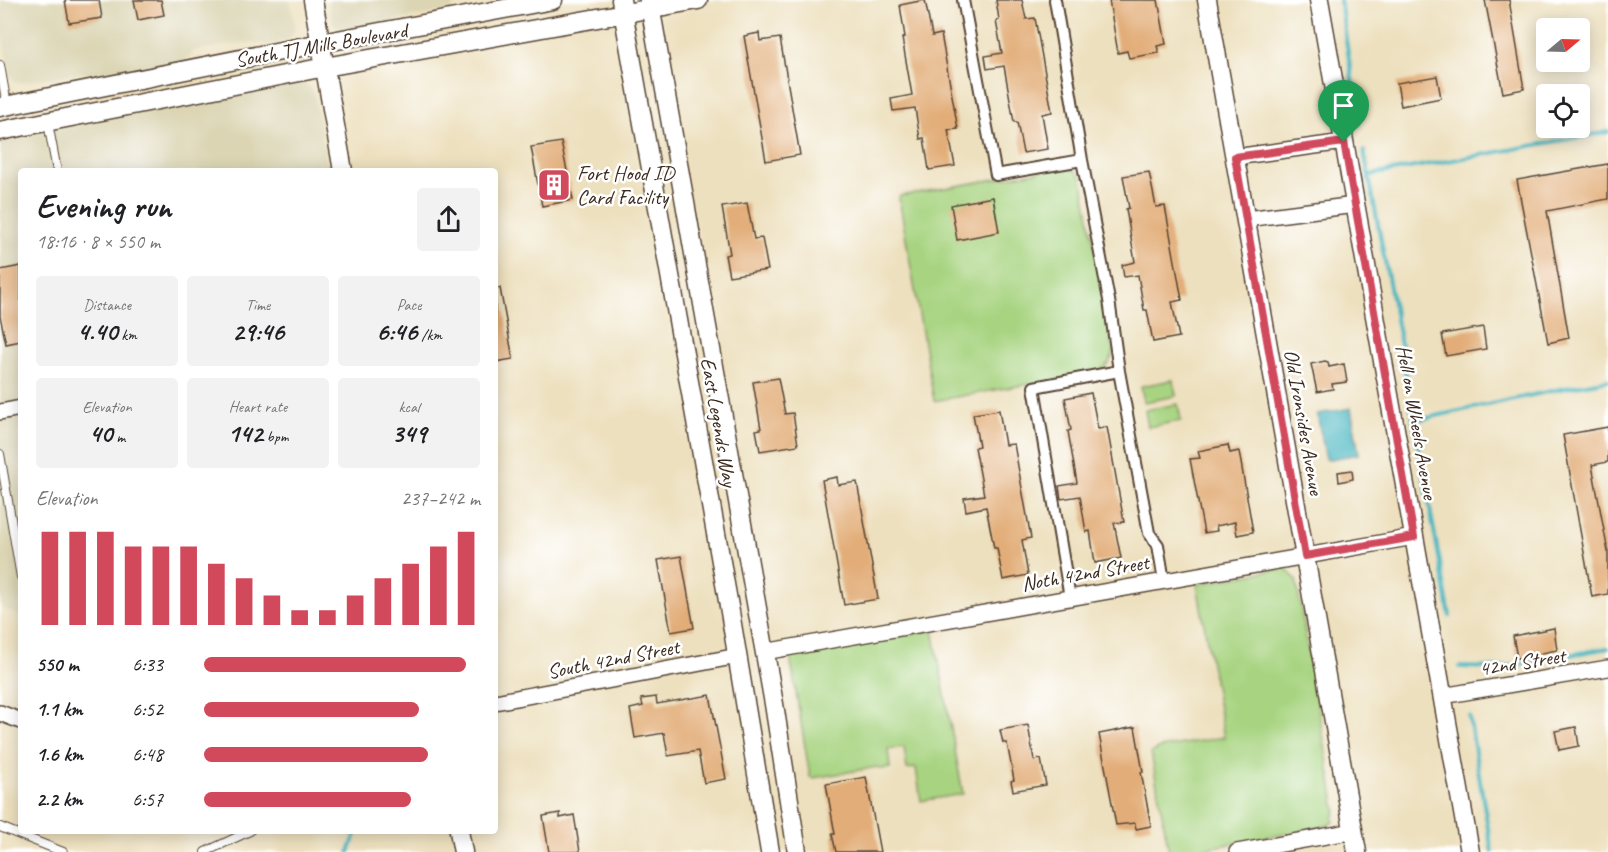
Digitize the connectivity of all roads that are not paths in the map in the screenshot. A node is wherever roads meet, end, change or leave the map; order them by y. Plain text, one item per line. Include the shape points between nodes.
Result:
1 (313, 0) edge
2 (553, 0) edge
3 (698, 0) edge
4 (963, 0) edge
5 (1055, 0) edge
6 (1207, 0) edge
7 (1320, 0) edge
8 (650, 4) edge
9 (622, 6) edge
10 (321, 43) junction
11 (0, 65) edge
12 (324, 67) junction
13 (3, 106) edge
14 (48, 121) junction
15 (0, 131) edge
16 (1344, 142) junction
17 (1235, 157) junction
18 (1082, 160) junction
19 (56, 168) edge
20 (342, 168) edge
21 (1355, 205) junction
22 (1246, 219) junction
23 (1119, 371) junction
24 (18, 409) edge
25 (0, 412) edge
26 (0, 454) edge
27 (1414, 537) junction
28 (1305, 556) junction
29 (18, 559) edge
30 (1164, 580) junction
31 (1070, 598) junction
32 (730, 612) junction
33 (764, 652) junction
34 (738, 656) junction
35 (1608, 668) edge
36 (1442, 696) junction
37 (498, 701) edge
38 (774, 704) junction
39 (0, 713) edge
40 (18, 720) edge
41 (0, 827) edge
42 (1354, 831) junction
43 (243, 834) edge
44 (460, 834) edge
45 (63, 852) edge
46 (204, 852) edge
47 (463, 852) edge
48 (770, 852) edge
49 (797, 852) edge
50 (1237, 852) edge
51 (1357, 852) edge
52 (1470, 852) edge

1 - 10 street
2 - 10 street, South TJ Mills Boulevard
3 - 8 street, South TJ Mills Boulevard
4 - 18 street via 996,175
5 - 18 street
6 - 17 street, Old Ironsides Avenue
7 - 16 street, Hell on Wheels Avenue
8 - 9 street, South TJ Mills Boulevard
8 - 33 street, East Legends Way
9 - 12 street, South TJ Mills Boulevard
9 - 32 street, East Legends Way
10 - 12 street
10 - 13 street, South TJ Mills Boulevard
11 - 13 lane
12 - 14 street, South TJ Mills Boulevard
12 - 20 street
14 - 15 street, South TJ Mills Boulevard
14 - 19 lane
16 - 17 street
16 - 21 street, Hell on Wheels Avenue
17 - 22 street, Old Ironsides Avenue
18 - 23 street
21 - 22 street
21 - 27 street, Hell on Wheels Avenue
22 - 28 street, Old Ironsides Avenue
23 - 30 street via 1149,533 1158,545
23 - 31 street via 1034,387
24 - 25 street
26 - 29 lane
27 - 28 street, Noth 42nd Street
27 - 36 street, Hell on Wheels Avenue
28 - 30 street, Noth 42nd Street
28 - 42 street, Old Ironsides Avenue
30 - 31 street, Noth 42nd Street
31 - 33 street, Noth 42nd Street
32 - 33 street via 748,645
32 - 34 street, East Legends Way
33 - 38 street, East Legends Way
34 - 37 street, South 42nd Street
34 - 38 street via 756,670
34 - 48 street, East Legends Way
35 - 36 street, 42nd Street
36 - 52 street, Hell on Wheels Avenue
38 - 49 street, East Legends Way
39 - 40 street
41 - 45 lane
42 - 50 street
42 - 51 street, Old Ironsides Avenue
43 - 46 lane
44 - 47 street

